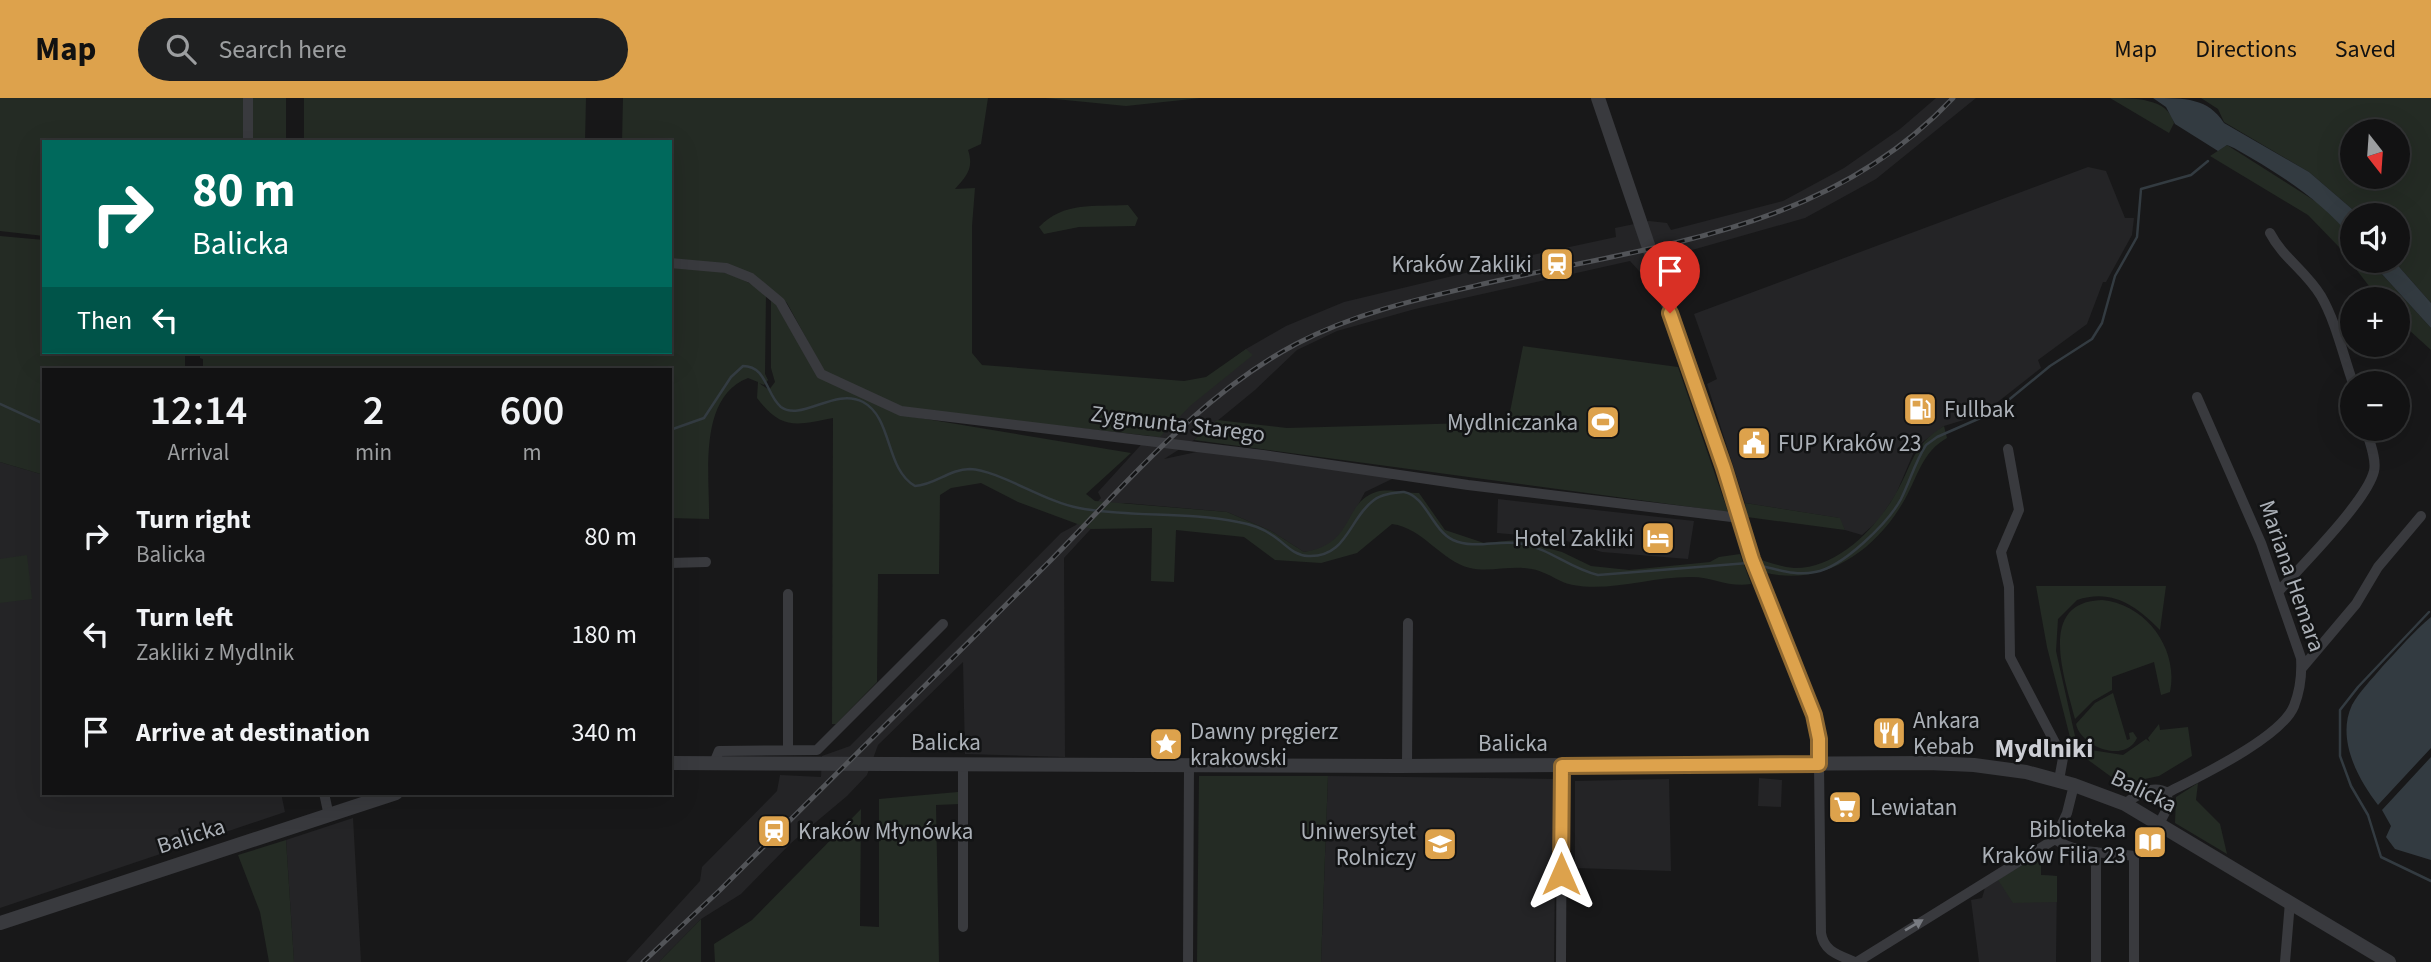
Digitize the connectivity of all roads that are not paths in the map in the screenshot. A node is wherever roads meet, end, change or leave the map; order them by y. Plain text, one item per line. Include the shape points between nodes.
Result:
1 (248, 98) edge
2 (1598, 98) edge
3 (247, 140) edge
4 (2270, 233) dead end
5 (672, 263) edge
6 (2349, 371) edge
7 (2197, 397) dead end
8 (2369, 441) edge
9 (2008, 449) dead end
10 (2421, 516) dead end
11 (1740, 518) junction
12 (706, 562) dead end
13 (672, 563) edge
14 (2279, 591) junction
15 (788, 594) dead end
16 (1408, 623) dead end
17 (943, 624) dead end
18 (2302, 668) junction
19 (788, 750) junction
20 (672, 763) edge
21 (714, 763) junction
22 (1819, 764) junction
23 (963, 765) junction
24 (1189, 765) junction
25 (1407, 766) junction
26 (1562, 766) junction
27 (2059, 780) junction
28 (2074, 785) junction
29 (2167, 793) junction
30 (324, 795) edge
31 (390, 795) edge
32 (2125, 804) junction
33 (329, 816) junction
34 (2160, 822) junction
35 (2055, 839) junction
36 (2096, 852) junction
37 (2290, 902) junction
38 (0, 923) edge
39 (963, 926) dead end
40 (1188, 962) edge
41 (1562, 962) edge
42 (1856, 962) edge
43 (2096, 962) edge
44 (2134, 962) edge
45 (2285, 962) edge
46 (2389, 962) edge

1 - 3 street
2 - 11 street
4 - 6 street via 2283,256 2296,263 2322,298
5 - 11 street, Zygmunta Starego via 726,268 751,278 780,302 821,374 901,411
7 - 14 street, Mariana Hemara
8 - 14 street via 2375,470 2371,480
9 - 27 street via 2019,510 2001,552 2010,587 2010,657 2063,758
10 - 18 street
11 - 22 street via 1753,563 1814,715
12 - 13 street
14 - 18 street, Mariana Hemara
15 - 19 street
16 - 25 street
17 - 19 street via 827,743 817,750
18 - 29 street, Mariana Hemara via 2294,708 2281,724 2238,755
19 - 21 street via 719,751
20 - 21 street, Balicka
21 - 23 street, Balicka
22 - 26 street, Balicka
22 - 27 street, Balicka via 1965,764
22 - 42 street via 1823,944
23 - 24 street, Balicka
23 - 39 street
24 - 25 street, Balicka
24 - 40 street
25 - 26 street, Balicka
26 - 41 street
27 - 28 street, Balicka
28 - 32 street, Balicka
28 - 35 street
29 - 32 street, Mariana Hemara via 2152,790
29 - 34 street via 2168,807
30 - 33 street
31 - 33 street, Balicka
32 - 34 street, Balicka
33 - 38 street, Balicka
34 - 37 street, Balicka
35 - 36 street via 2065,846
42 -> 35 street
36 - 43 street
36 - 44 street via 2134,856
37 - 45 street
37 - 46 street, Balicka

